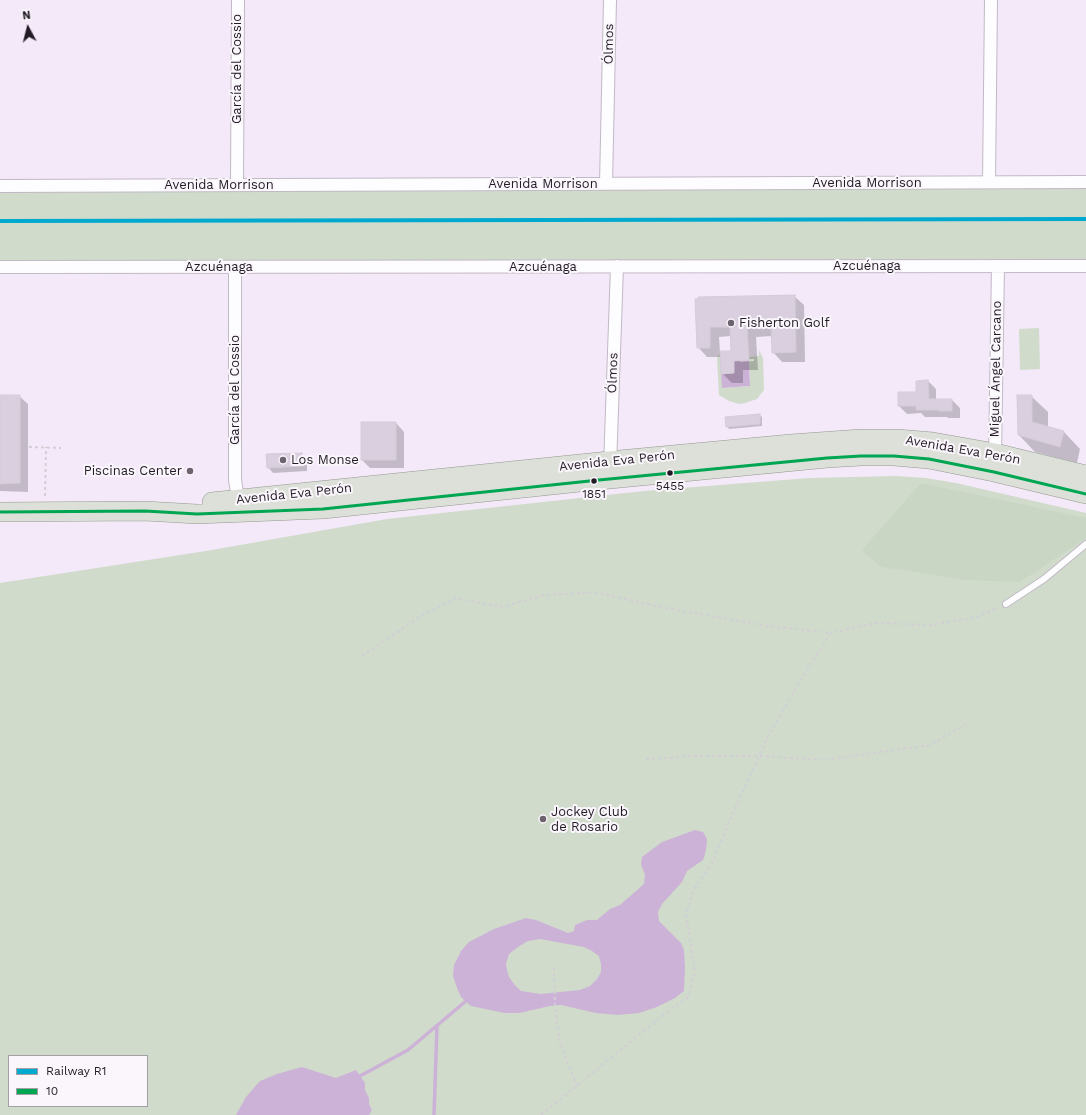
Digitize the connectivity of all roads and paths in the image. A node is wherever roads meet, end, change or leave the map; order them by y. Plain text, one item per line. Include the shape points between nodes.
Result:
1 (238, 0) edge
2 (610, 0) edge
3 (991, 0) edge
4 (989, 182) junction
5 (1086, 182) edge
6 (606, 184) junction
7 (237, 185) junction
8 (0, 186) edge
9 (617, 266) junction
10 (998, 266) junction
11 (1086, 266) edge
12 (0, 267) edge
13 (235, 267) junction
14 (29, 447) dead end
15 (46, 447) junction
16 (61, 448) dead end
17 (995, 453) junction
18 (610, 470) junction
19 (994, 472) junction
20 (1086, 475) edge
21 (45, 489) dead end
22 (1086, 494) edge
23 (239, 506) junction
24 (0, 512) edge
25 (1086, 544) edge
26 (1006, 604) joint
27 (831, 633) junction
28 (362, 656) dead end
29 (966, 724) dead end
30 (760, 756) junction
31 (646, 759) dead end
32 (554, 967) dead end
33 (577, 1087) junction
34 (541, 1115) edge

1 - 7 street, García del Cossio
2 - 6 street, Ólmos
3 - 4 street
4 - 5 street, Avenida Morrison
4 - 6 street, Avenida Morrison
6 - 7 street, Avenida Morrison
7 - 8 street, Avenida Morrison
9 - 10 street, Azcuénaga
9 - 13 street, Azcuénaga
9 - 18 street, Ólmos
10 - 11 street, Azcuénaga
10 - 17 street, Miguel Ángel Carcano
12 - 13 street, Azcuénaga
13 - 23 street, García del Cossio via 235,480
14 - 15 path
15 - 16 path
15 - 21 path
17 - 18 main road, Avenida Eva Perón via 933,442 861,439 811,442
17 - 19 street, Miguel Ángel Carcano
17 - 20 main road, Avenida Eva Perón
18 - 19 main road, Avenida Eva Perón via 894,456 929,459
18 - 23 main road, Avenida Eva Perón
19 - 22 main road, Avenida Eva Perón
23 - 24 main road, Avenida Eva Perón via 146,511
25 - 26 lane via 1044,579
26 - 27 path via 976,617 931,624 875,623
27 - 28 path via 768,626 660,607 594,592 545,596 502,607 456,598 422,616
27 - 30 path via 768,736
29 - 30 path via 930,745 825,760
30 - 31 path
30 - 33 path via 711,865 694,889 686,914 695,972 688,997
32 - 33 path via 555,1008 560,1043
33 - 34 path

